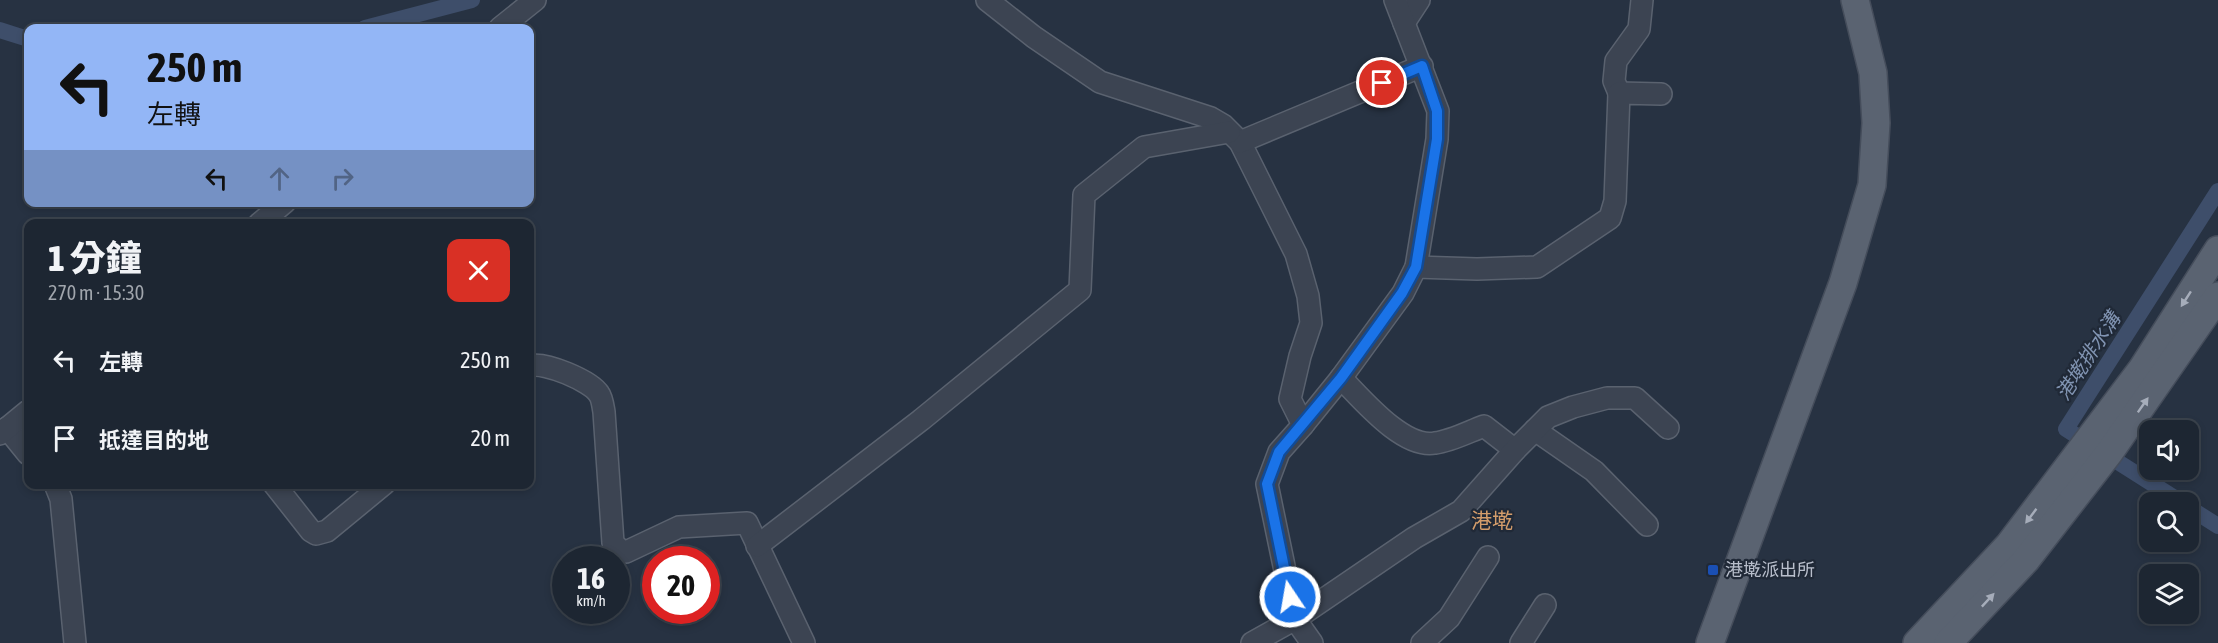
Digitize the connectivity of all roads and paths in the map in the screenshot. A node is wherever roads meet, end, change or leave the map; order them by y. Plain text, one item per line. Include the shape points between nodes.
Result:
1 (536, 0) edge
2 (987, 0) edge
3 (1395, 0) edge
4 (1419, 0) edge
5 (1642, 0) edge
6 (1855, 0) edge
7 (1404, 23) junction
8 (505, 24) edge
9 (1422, 66) junction
10 (1619, 93) junction
11 (1660, 94) dead end
12 (1234, 137) junction
13 (279, 207) edge
14 (266, 219) edge
15 (2218, 250) edge
16 (1416, 267) junction
17 (2218, 296) edge
18 (534, 366) edge
19 (1341, 378) junction
20 (24, 414) edge
21 (1303, 425) junction
22 (1668, 428) dead end
23 (1535, 430) junction
24 (3, 431) edge
25 (2099, 446) junction
26 (24, 450) edge
27 (1515, 450) junction
28 (2076, 476) junction
29 (57, 489) edge
30 (278, 489) edge
31 (378, 489) edge
32 (1647, 525) dead end
33 (757, 546) junction
34 (1488, 557) dead end
35 (1545, 605) dead end
36 (1295, 619) junction
37 (75, 643) edge
38 (804, 643) edge
39 (1252, 643) edge
40 (1312, 643) edge
41 (1422, 643) edge
42 (1521, 643) edge
43 (1710, 643) edge
44 (1917, 643) edge
45 (1948, 643) edge

1 - 8 street
2 - 12 street via 1100,82 1211,118
3 - 7 street
4 - 7 street
5 - 10 street via 1639,29 1616,61 1614,81
6 - 43 main road via 1873,73 1876,123 1872,185 1843,283
7 - 9 street
9 - 12 street
9 - 16 street via 1437,111 1437,139
10 - 11 street
10 - 16 street via 1615,201 1610,218 1537,267
12 - 21 street via 1296,254 1308,296 1311,324 1290,399
12 - 33 street via 1144,147 1084,195 1080,290 921,420
13 - 14 street
15 -> 25 main road via 2142,369
16 - 19 street
25 -> 17 main road
18 - 33 street via 547,365 601,395 613,543 620,550 638,548 679,527 747,523
19 - 21 street
19 - 27 street via 1390,428 1424,443 1435,444 1484,426
20 - 24 street
21 - 36 street via 1279,452 1267,484
22 - 23 street via 1635,398 1607,398 1548,417
23 - 27 street
23 - 32 street via 1594,471
24 - 26 street
25 - 28 main road
27 - 36 street via 1461,511
28 -> 44 main road
45 -> 28 main road via 2026,560
29 - 37 street
30 - 31 street via 316,534 327,531
33 - 38 street
34 - 41 street via 1449,618
35 - 42 street
36 - 39 street
36 - 40 street

